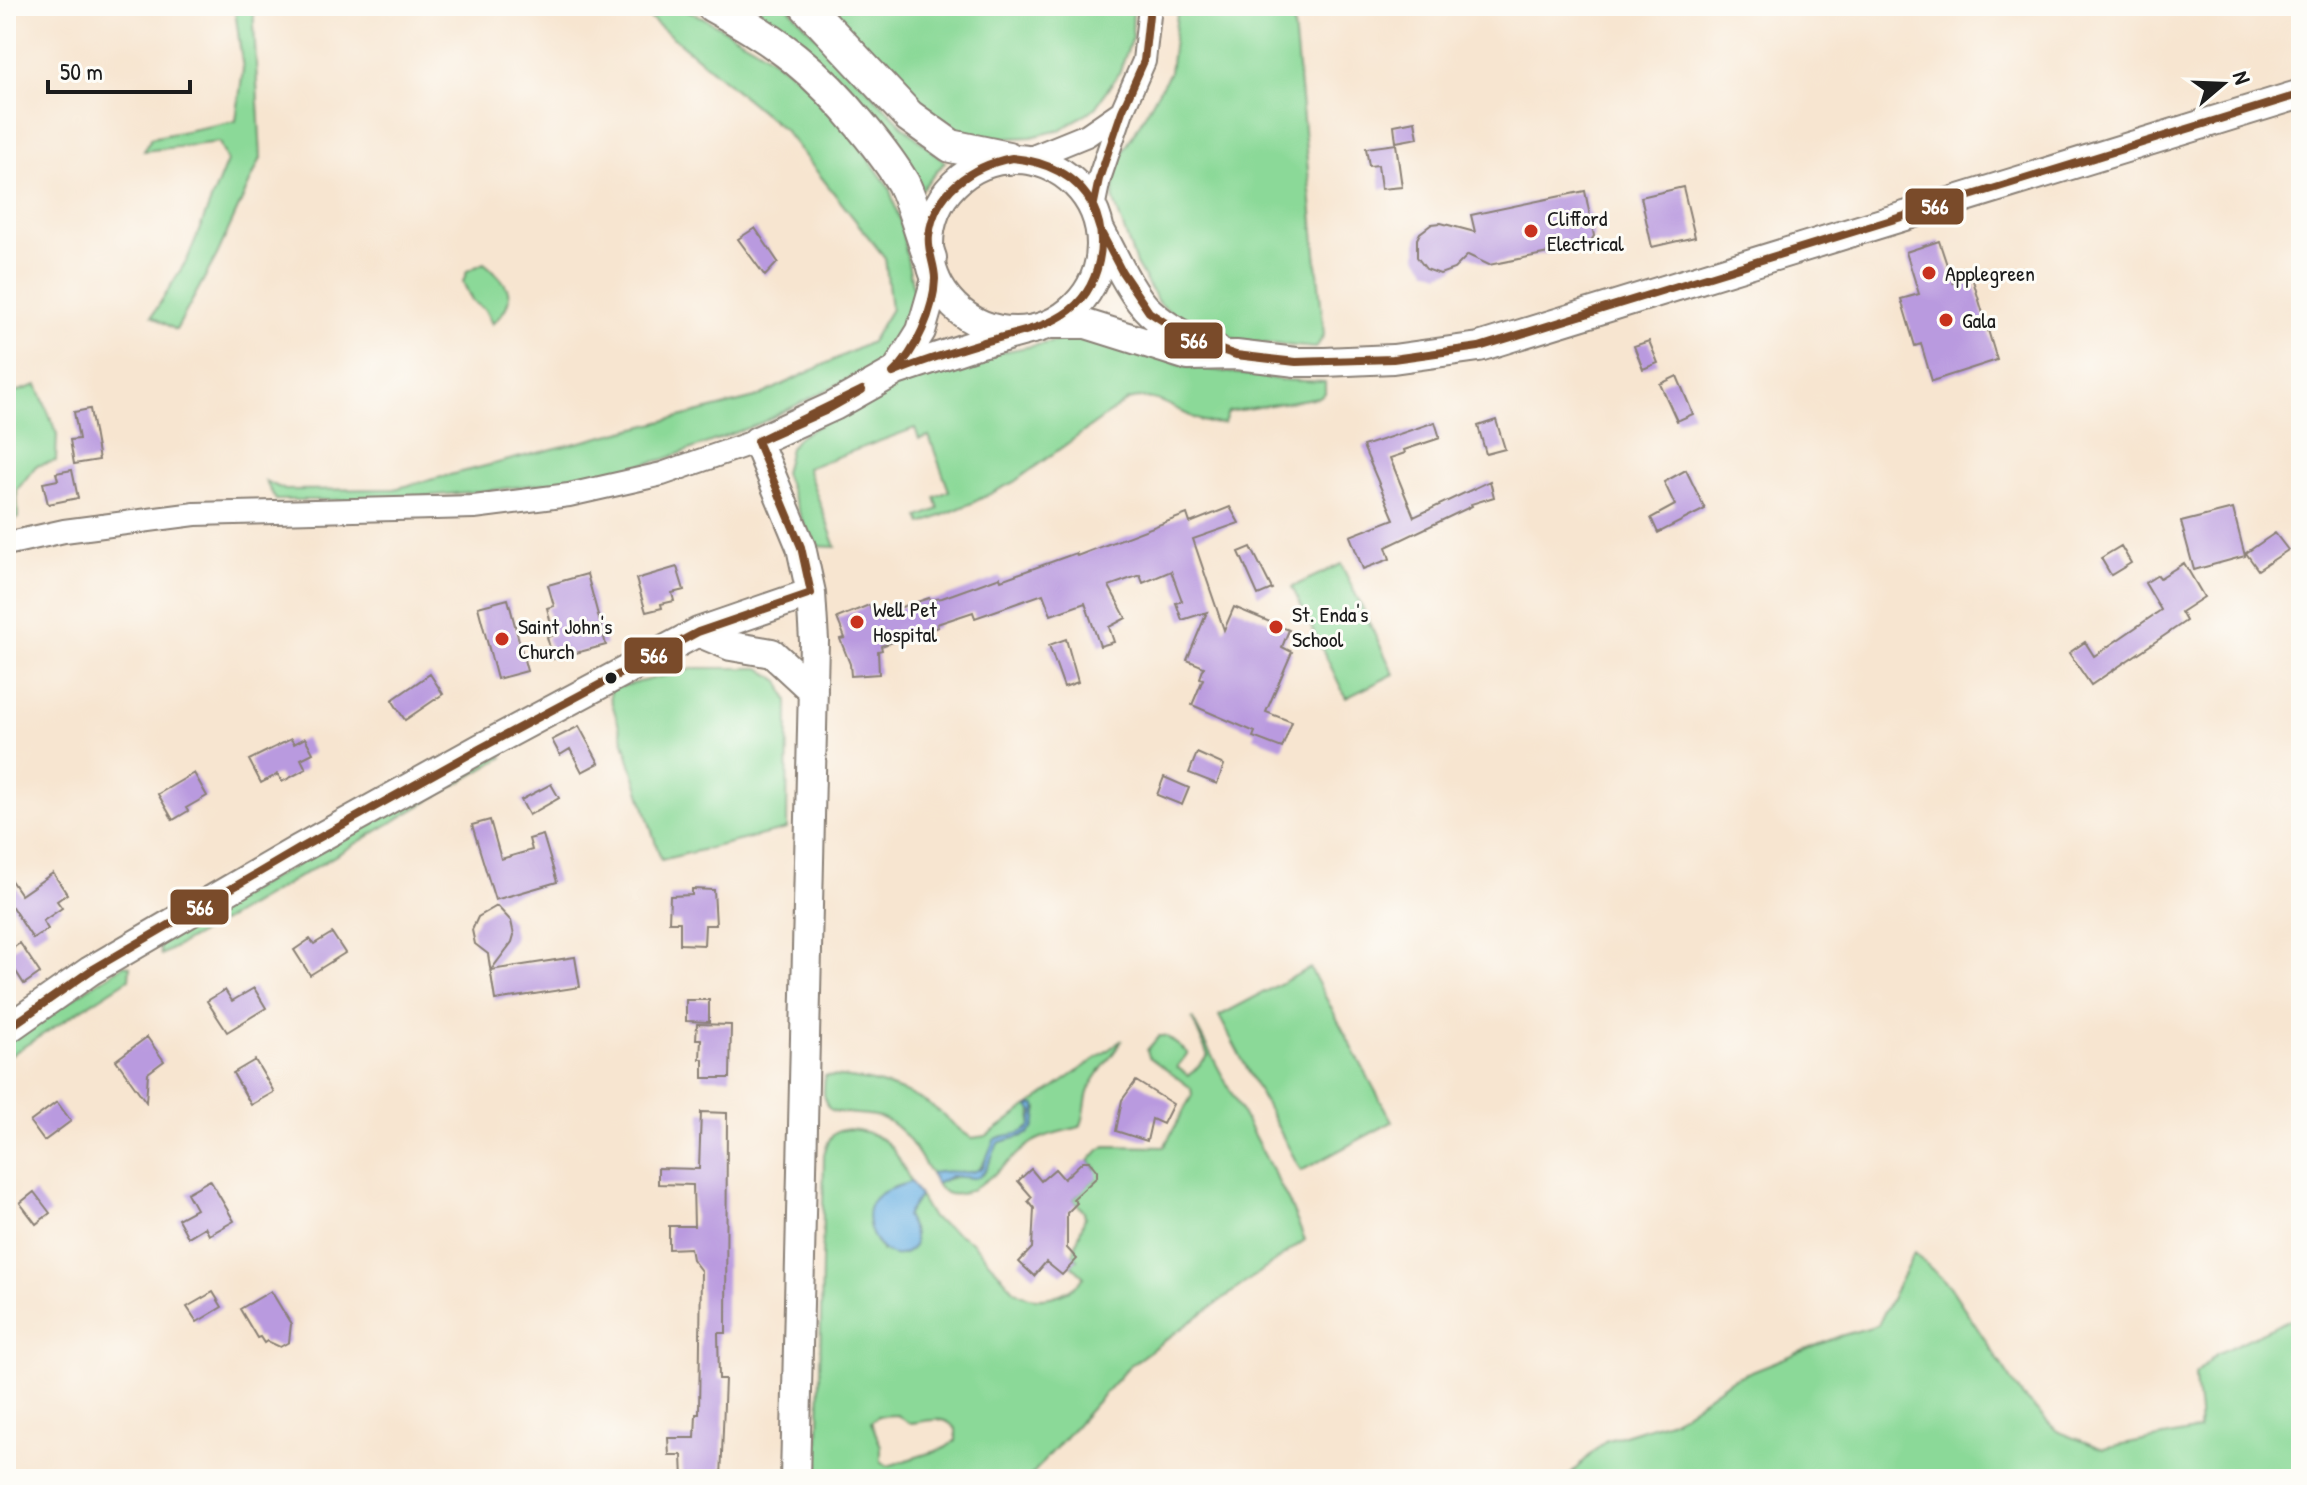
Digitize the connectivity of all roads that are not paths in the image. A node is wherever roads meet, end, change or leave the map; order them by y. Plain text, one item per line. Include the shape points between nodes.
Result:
1 (713, 6) edge
2 (806, 6) edge
3 (1150, 6) edge
4 (2301, 94) edge
5 (1122, 111) junction
6 (1018, 159) junction
7 (1097, 219) junction
8 (933, 269) junction
9 (1040, 327) junction
10 (1236, 355) junction
11 (896, 371) junction
12 (757, 441) junction
13 (6, 544) edge
14 (811, 593) junction
15 (698, 632) junction
16 (813, 691) junction
17 (6, 1030) edge
18 (795, 1479) edge

1 - 8 highway via 801,61 836,95 903,184
2 - 6 highway via 909,116 951,146
3 - 5 street via 1144,61
4 - 10 main road via 1479,347 1325,362
5 - 6 street via 1087,135
5 - 7 street via 1099,179
6 - 7 main road via 1047,164 1065,174 1082,189
6 - 8 main road via 984,164 947,191 929,234
7 - 9 main road via 1099,263 1087,294 1071,311
7 - 10 main road via 1122,272 1149,312 1192,340
8 - 9 main road via 955,306 983,325 1005,331
8 - 11 main road via 921,331
9 - 10 main road via 1086,324 1188,356
9 - 11 main road
11 - 12 main road
12 - 13 street via 662,474 569,495 474,507 195,514
12 - 14 main road via 801,547
14 - 15 main road
14 - 16 main road
15 - 16 main road via 731,646 772,653
15 - 17 main road via 299,849 90,971
16 - 18 main road

